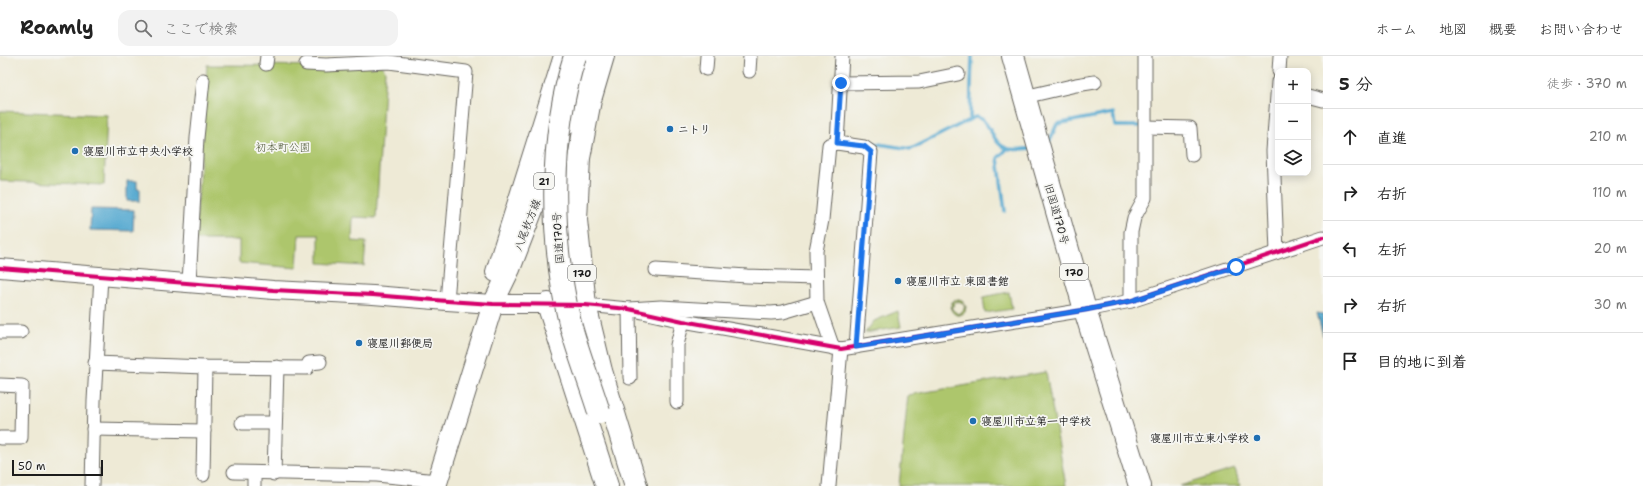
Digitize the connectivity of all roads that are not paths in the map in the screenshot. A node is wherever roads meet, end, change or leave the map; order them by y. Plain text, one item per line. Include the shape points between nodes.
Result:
1 (564, 56) edge
2 (575, 56) edge
3 (593, 56) edge
4 (603, 56) edge
5 (707, 56) edge
6 (750, 56) edge
7 (842, 56) edge
8 (1013, 56) edge
9 (1145, 56) edge
10 (1280, 56) edge
11 (326, 60) edge
12 (306, 64) dead end
13 (1279, 68) edge
14 (706, 69) dead end
15 (750, 71) dead end
16 (958, 74) dead end
17 (203, 80) dead end
18 (1095, 82) dead end
19 (841, 83) junction
20 (1024, 97) junction
21 (1311, 97) edge
22 (1323, 100) edge
23 (1276, 104) edge
24 (1146, 127) junction
25 (837, 143) junction
26 (1192, 155) dead end
27 (1323, 237) edge
28 (1277, 252) junction
29 (0, 268) edge
30 (656, 270) dead end
31 (101, 276) junction
32 (816, 278) junction
33 (189, 283) junction
34 (447, 301) junction
35 (1131, 301) junction
36 (817, 302) junction
37 (493, 304) junction
38 (548, 304) junction
39 (585, 305) junction
40 (629, 308) junction
41 (1085, 310) junction
42 (683, 321) junction
43 (0, 332) edge
44 (21, 332) dead end
45 (856, 347) junction
46 (837, 348) junction
47 (320, 362) dead end
48 (95, 363) junction
49 (205, 367) junction
50 (276, 367) junction
51 (630, 378) dead end
52 (0, 385) edge
53 (677, 402) dead end
54 (242, 423) dead end
55 (275, 423) junction
56 (93, 429) junction
57 (204, 431) junction
58 (0, 438) edge
59 (234, 472) dead end
60 (274, 474) junction
61 (203, 475) dead end
62 (254, 480) edge
63 (301, 480) edge
64 (437, 484) edge
65 (92, 486) edge
66 (607, 486) edge
67 (622, 486) edge
68 (636, 486) edge
69 (829, 486) edge
70 (1140, 486) edge

1 - 37 main road, 八尾枚方線 / 21 via 496,269
2 - 67 highway, 国道170号 / 170, bridge via 558,133 555,191 557,236 570,324
3 - 37 main road, 八尾枚方線 / 21 via 510,269
4 - 39 highway, 国道170号 / 170 via 590,100 580,158 576,220
5 - 14 street
6 - 15 street
7 - 19 street
8 - 20 highway, 旧国道170号 / 170
9 - 24 street
10 - 13 street
11 - 12 street
11 - 34 street via 389,62 466,72
16 - 19 street via 919,82
17 - 33 street
18 - 20 street
19 - 25 street
20 - 41 highway, 旧国道170号 / 170
21 - 22 street
23 - 28 street via 1273,151
24 - 26 street via 1190,128
24 - 35 street via 1145,198 1134,218 1131,232
25 - 32 street via 829,145 822,220 816,250
25 - 45 street via 864,146 871,152
27 - 28 street
28 - 35 street
29 - 31 street
30 - 32 street
31 - 33 street
31 - 48 street
32 - 36 street
33 - 34 street
34 - 37 street
35 - 41 street
36 - 40 street via 771,313 661,307
36 - 46 street
37 - 38 street
37 - 64 main road, 八尾枚方線 / 21
38 - 39 street
38 - 66 highway
39 - 40 street
39 - 68 highway, 国道170号 / 170 via 601,371
40 - 42 street
40 - 51 street
41 - 45 street
41 - 70 highway, 旧国道170号 / 170
42 - 46 street
42 - 53 street via 677,345
43 - 44 street
45 - 46 street
46 - 69 street
47 - 50 street via 309,363 307,368
48 - 49 street
48 - 56 street
49 - 50 street
49 - 57 street
50 - 55 street
52 - 58 street via 22,386 21,438
54 - 55 street
55 - 60 street
56 - 57 street
56 - 65 street
57 - 61 street
59 - 62 street
60 - 62 street
60 - 63 street
63 - 64 street via 377,475

